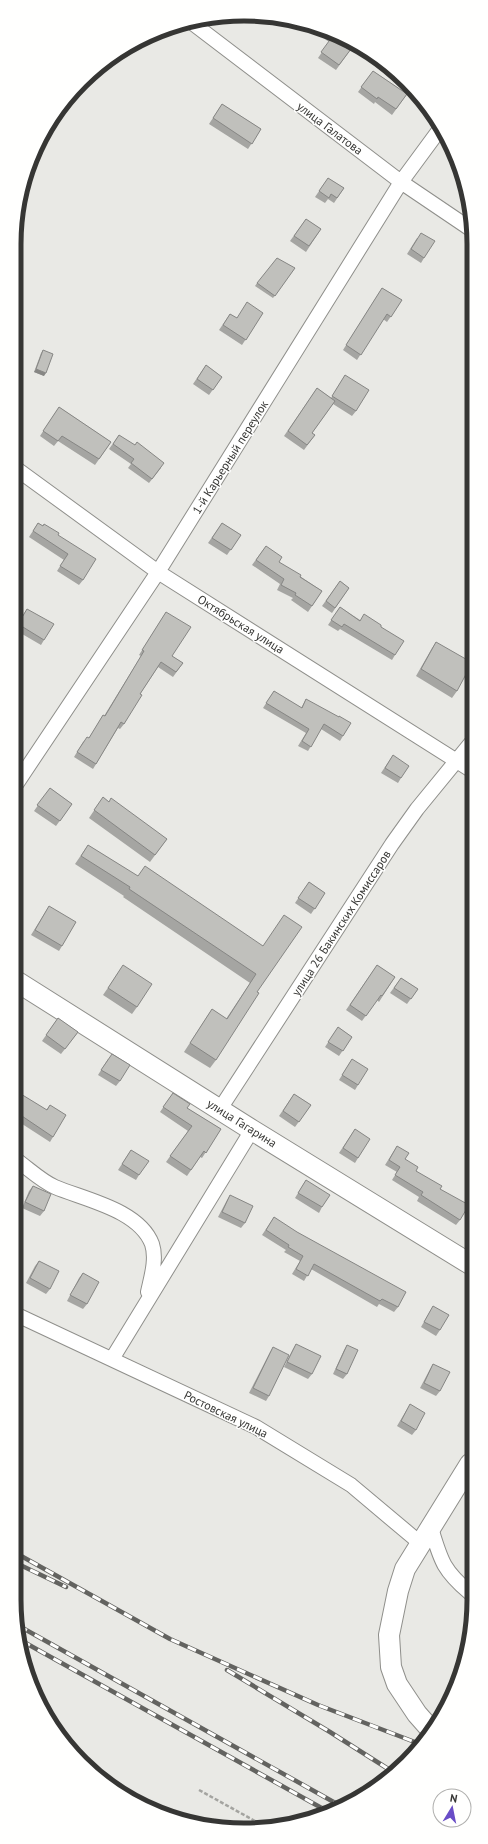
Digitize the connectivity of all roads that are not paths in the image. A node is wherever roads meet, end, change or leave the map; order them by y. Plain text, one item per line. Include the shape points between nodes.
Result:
1 (196, 26) edge
2 (437, 133) edge
3 (401, 182) junction
4 (467, 226) edge
5 (21, 472) edge
6 (158, 572) junction
7 (467, 747) edge
8 (456, 759) junction
9 (467, 767) edge
10 (21, 777) edge
11 (21, 984) edge
12 (220, 1109) junction
13 (252, 1130) junction
14 (21, 1163) edge
15 (467, 1262) edge
16 (145, 1304) junction
17 (21, 1317) edge
18 (112, 1359) junction
19 (467, 1469) edge
20 (426, 1536) junction
21 (467, 1589) edge
22 (428, 1726) edge

1 - 3 street, улица Галатова
2 - 3 street, 1-й Карьерный переулок
3 - 4 street, улица Галатова
3 - 6 street, 1-й Карьерный переулок
5 - 6 street, Октябрьская улица
6 - 8 street, Октябрьская улица
6 - 10 street, 1-й Карьерный переулок
7 - 8 street, улица 26 Бакинских Комиссаров
8 - 9 street, Октябрьская улица
8 - 12 street, улица 26 Бакинских Комиссаров via 392,844
11 - 12 main road, улица Гагарина
12 - 13 main road, улица Гагарина
13 - 15 main road, улица Гагарина
13 - 16 street
14 - 16 street via 53,1186 120,1212 143,1228 152,1245 154,1266
16 - 18 street
17 - 18 street, Ростовская улица
18 - 20 street, Ростовская улица via 256,1427 351,1485
19 - 20 main road
20 - 21 street via 447,1572
20 - 22 main road via 405,1569 390,1630 389,1651 391,1668 397,1684

